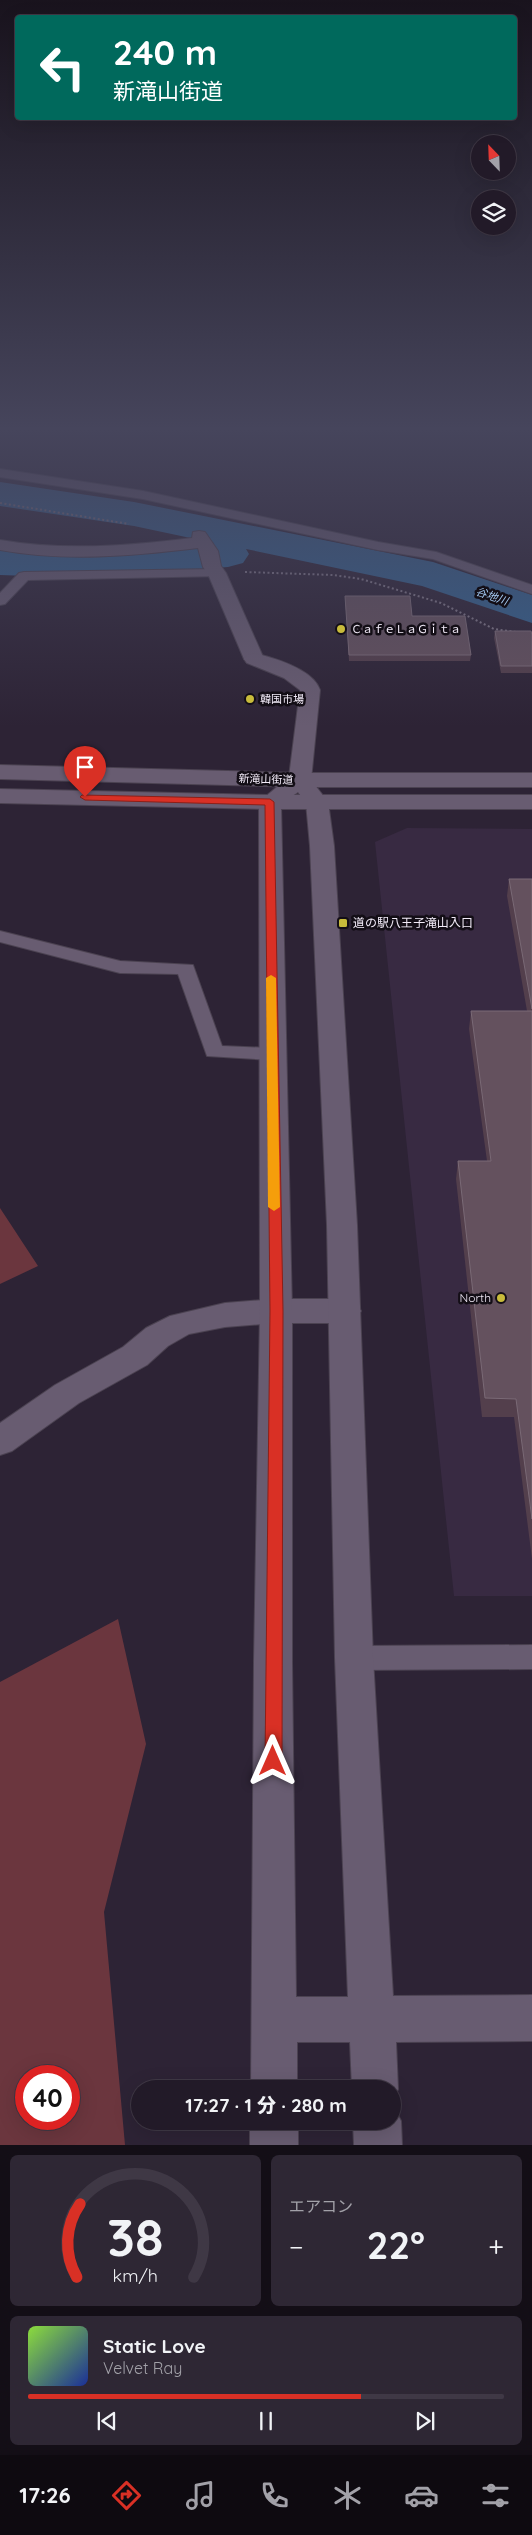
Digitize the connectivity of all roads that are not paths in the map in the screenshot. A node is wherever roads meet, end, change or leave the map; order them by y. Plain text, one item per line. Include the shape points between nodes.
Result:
1 (293, 527) edge
2 (0, 544) edge
3 (208, 554) junction
4 (532, 590) edge
5 (0, 601) edge
6 (0, 772) edge
7 (532, 780) edge
8 (309, 791) junction
9 (0, 796) edge
10 (270, 802) junction
11 (532, 802) edge
12 (0, 936) edge
13 (271, 1054) junction
14 (276, 1311) junction
15 (345, 1312) junction
16 (0, 1441) edge
17 (532, 1657) edge
18 (354, 1658) junction
19 (504, 1658) junction
20 (532, 1668) edge
21 (532, 2018) edge
22 (372, 2019) junction
23 (274, 2020) junction
24 (274, 2080) edge
25 (375, 2080) edge
26 (274, 2130) edge
27 (377, 2130) edge
28 (274, 2145) edge
29 (378, 2145) edge

1 - 4 lane via 436,556
2 - 3 street via 65,552 156,548
3 - 5 lane via 24,576
3 - 8 street via 254,659 308,684
6 - 8 street, 新滝山街道
7 - 8 street, 新滝山街道
8 - 10 street, 新滝山街道
8 - 11 street, 新滝山街道
8 - 15 street via 324,875
9 - 10 street, 新滝山街道
10 - 13 street
12 - 13 lane via 120,967 186,969 214,1052
13 - 14 street
14 - 15 street
14 - 16 street via 225,1315 181,1324 156,1337 135,1356 66,1394
14 - 23 street
15 - 18 street
17 - 19 lane
18 - 19 lane
18 - 22 street
19 - 20 lane
21 - 22 street
22 - 23 street
22 - 25 street
23 - 24 street
26 - 28 street
27 - 29 street

